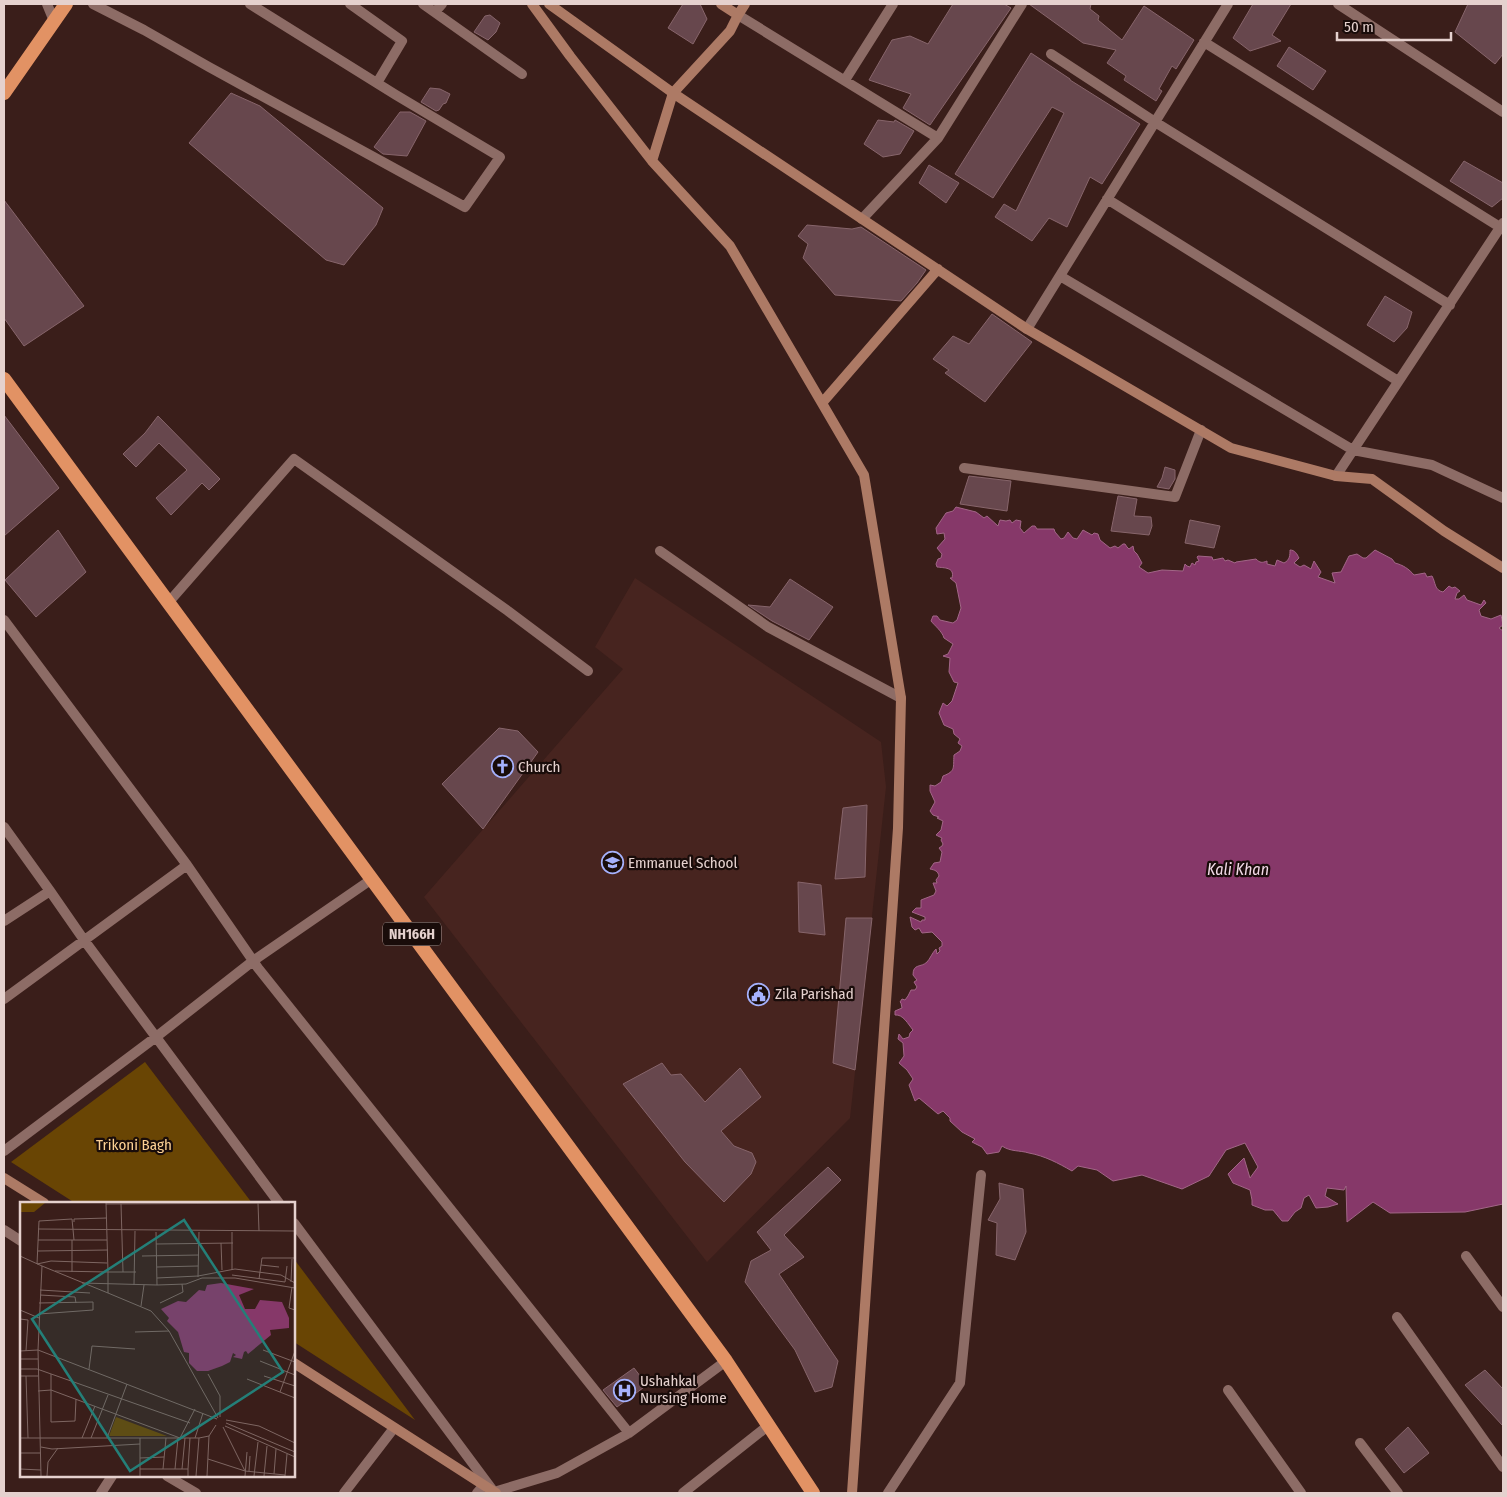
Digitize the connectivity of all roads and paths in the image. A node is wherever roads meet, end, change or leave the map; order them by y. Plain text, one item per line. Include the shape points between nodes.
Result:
1 (47, 4) edge
2 (66, 4) edge
3 (93, 4) edge
4 (250, 4) edge
5 (350, 4) edge
6 (424, 4) edge
7 (532, 4) edge
8 (549, 4) edge
9 (721, 4) edge
10 (745, 4) edge
11 (893, 4) edge
12 (1022, 4) edge
13 (1228, 4) edge
14 (1338, 4) edge
15 (439, 8) edge
16 (738, 15) junction
17 (54, 21) junction
18 (1204, 42) junction
19 (1051, 54) dead end
20 (522, 74) dead end
21 (845, 80) junction
22 (377, 83) junction
23 (4, 93) edge
24 (673, 93) junction
25 (1503, 112) edge
26 (1155, 122) junction
27 (938, 138) junction
28 (652, 161) junction
29 (1108, 198) junction
30 (862, 219) junction
31 (1502, 226) edge
32 (938, 269) junction
33 (1060, 276) junction
34 (1450, 305) junction
35 (1027, 328) junction
36 (4, 378) edge
37 (1398, 381) junction
38 (822, 402) junction
39 (1201, 430) junction
40 (1353, 450) junction
41 (964, 468) dead end
42 (1336, 476) junction
43 (1503, 498) edge
44 (660, 551) dead end
45 (1503, 568) edge
46 (168, 603) junction
47 (4, 620) edge
48 (588, 671) dead end
49 (901, 698) junction
50 (4, 827) edge
51 (187, 865) junction
52 (372, 879) junction
53 (50, 890) junction
54 (4, 921) edge
55 (84, 940) junction
56 (253, 961) junction
57 (4, 999) edge
58 (156, 1037) junction
59 (4, 1151) edge
60 (981, 1175) dead end
61 (4, 1178) edge
62 (42, 1202) edge
63 (278, 1202) edge
64 (295, 1224) edge
65 (4, 1230) edge
66 (20, 1240) edge
67 (1466, 1256) dead end
68 (1503, 1307) edge
69 (1397, 1317) dead end
70 (726, 1361) junction
71 (295, 1365) edge
72 (1228, 1390) dead end
73 (769, 1426) junction
74 (394, 1428) junction
75 (629, 1433) junction
76 (1360, 1443) dead end
77 (1503, 1467) edge
78 (111, 1477) edge
79 (169, 1477) edge
80 (481, 1489) edge
81 (495, 1492) edge
82 (101, 1493) edge
83 (196, 1493) edge
84 (344, 1493) edge
85 (683, 1493) edge
86 (813, 1493) edge
87 (852, 1493) edge
88 (888, 1493) edge
89 (1301, 1493) edge
90 (1398, 1493) edge

1 - 17 street
2 - 17 highway
3 - 22 street via 465,207 500,157
4 - 22 street
5 - 22 street via 402,41
6 - 15 street
7 - 28 main road
8 - 24 main road
9 - 16 main road
10 - 16 main road
11 - 21 street
12 - 27 street
13 - 18 street
14 - 25 street
15 - 20 street
16 - 21 street
16 - 24 main road via 730,31
17 - 23 highway
18 - 26 street
18 - 31 street
19 - 26 street
21 - 27 street
24 - 28 main road
24 - 30 main road
26 - 29 street
26 - 34 street
27 - 30 street
28 - 38 main road via 730,246
29 - 33 street
29 - 37 street
30 - 32 main road
31 - 34 street
32 - 35 main road
32 - 38 main road
33 - 35 street
33 - 40 street
34 - 37 street
35 - 39 main road
36 - 46 highway, NH166H
37 - 40 street
38 - 49 main road via 864,475
39 - 41 street via 1175,497
39 - 42 main road via 1231,448
40 - 42 street
40 - 43 street via 1432,464
42 - 45 main road via 1372,479 1444,531
44 - 49 street via 768,627
46 - 48 street via 294,459
46 - 52 highway, NH166H
47 - 51 street
49 - 87 main road via 898,828
50 - 53 street
51 - 55 street
51 - 56 street
52 - 56 street
52 - 70 highway, NH166H
53 - 54 street
53 - 55 street
55 - 57 street
55 - 58 street
56 - 58 street
56 - 75 street
58 - 59 street
58 - 63 street
60 - 88 street via 960,1383
61 - 62 main road
64 - 81 street
65 - 66 street
67 - 68 street
69 - 77 street
70 - 73 highway, NH166H
70 - 75 street
71 - 74 main road
72 - 89 street
73 - 85 street
73 - 86 highway, NH166H
74 - 80 main road
74 - 84 street
75 - 81 street via 557,1473
76 - 90 street
78 - 82 street
79 - 83 street
80 - 81 main road

